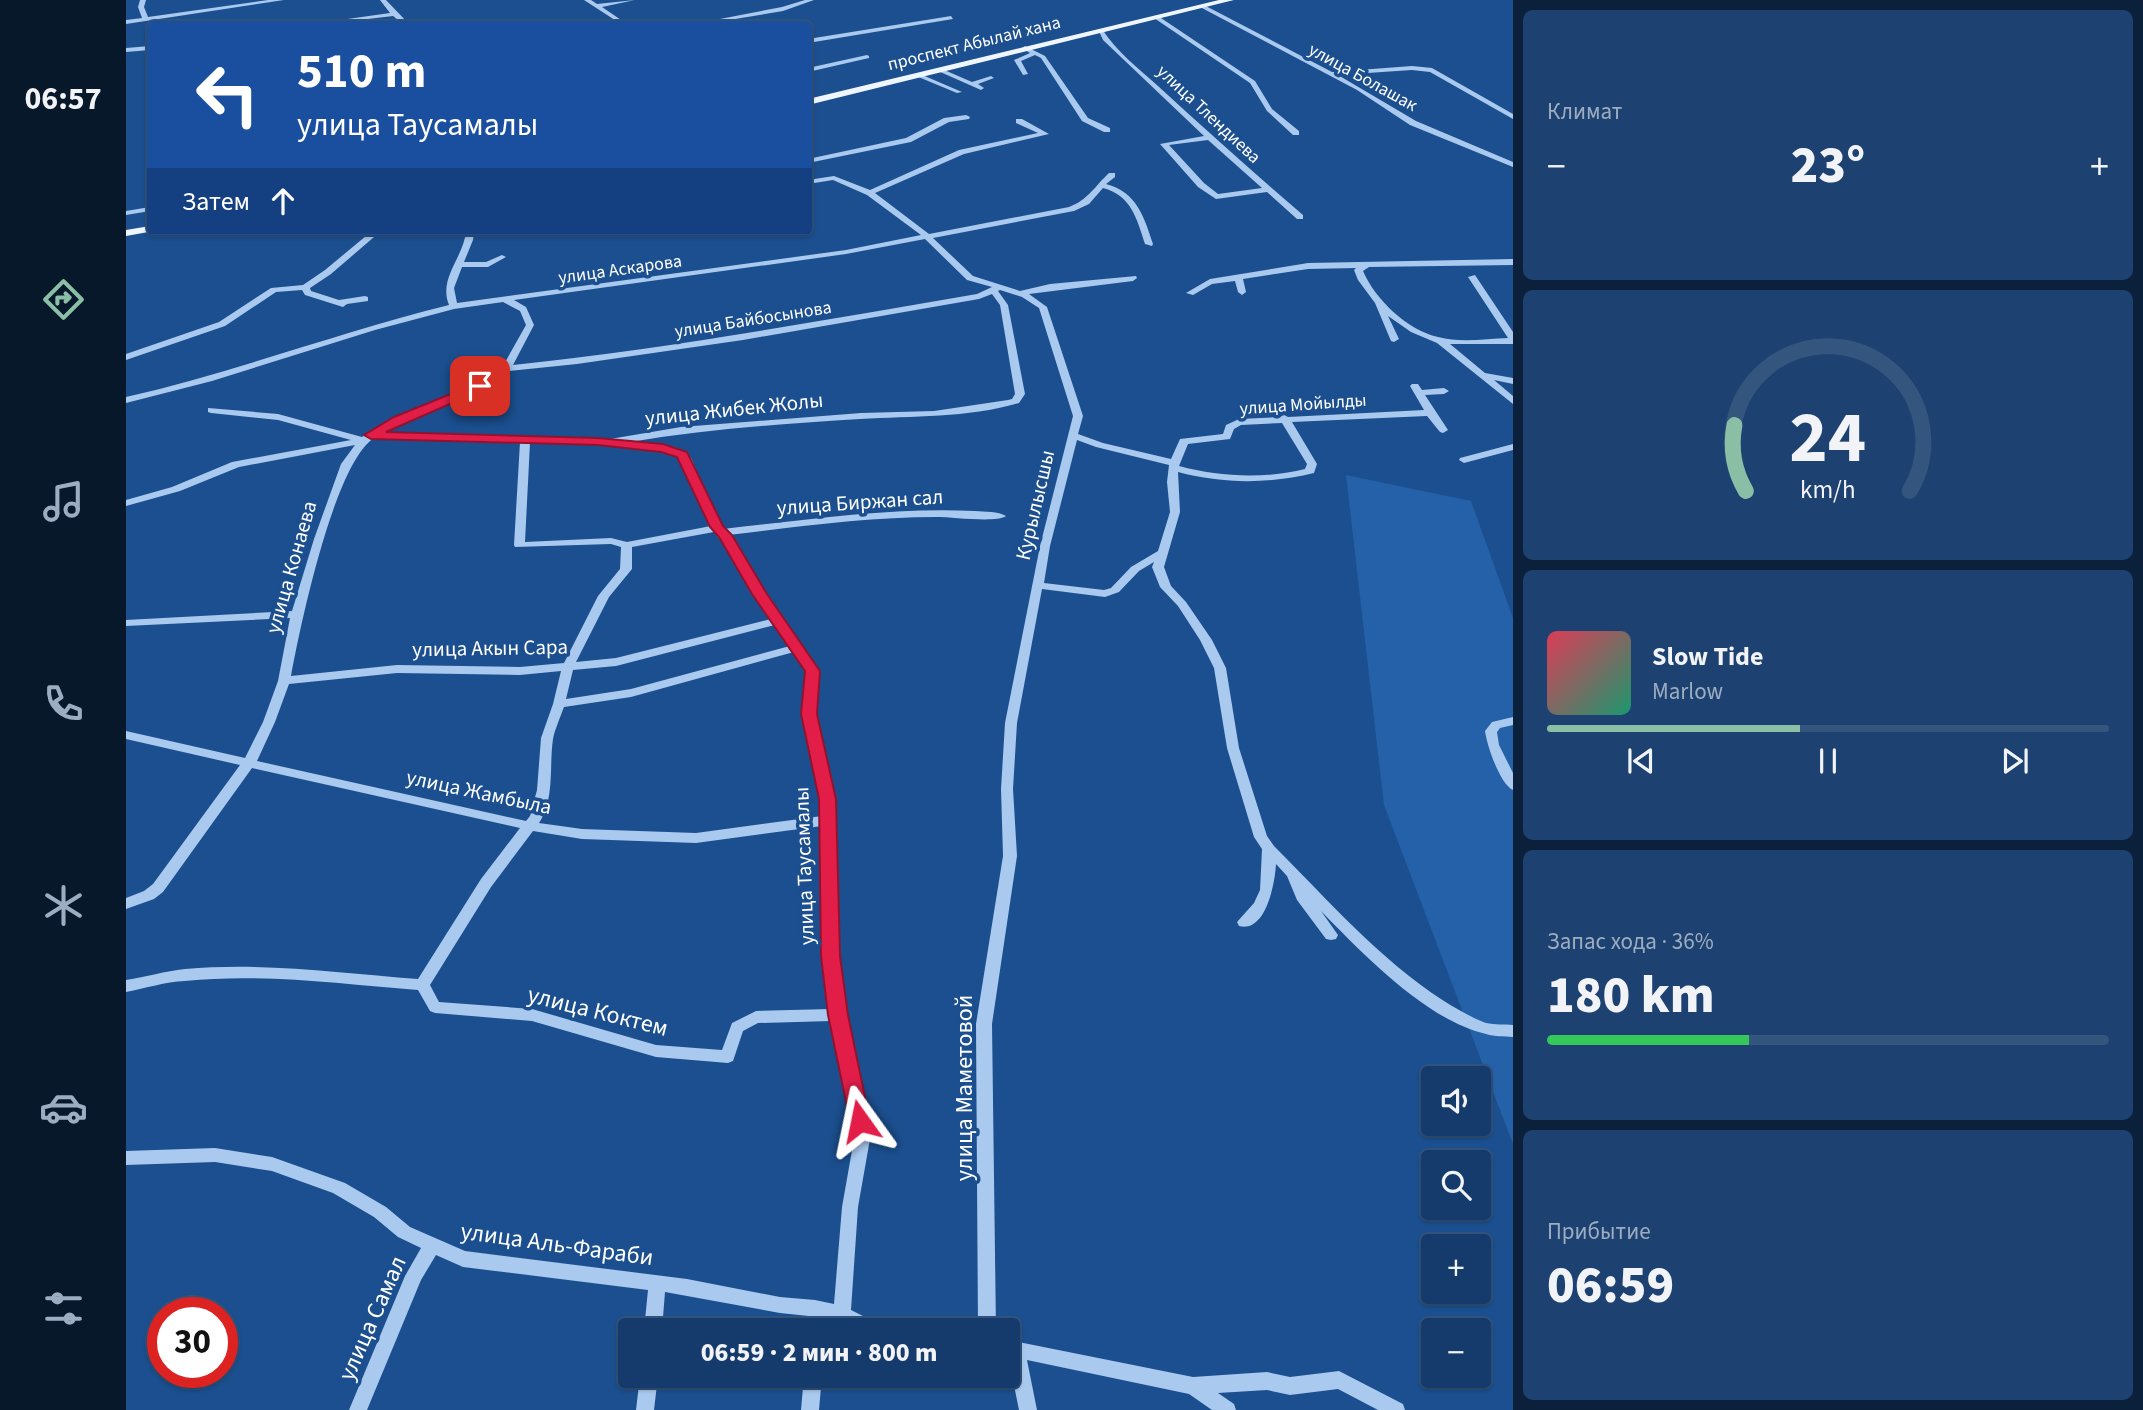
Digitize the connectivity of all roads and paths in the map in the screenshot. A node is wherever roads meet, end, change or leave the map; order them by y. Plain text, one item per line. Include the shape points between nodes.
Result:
1 (143, 0) edge
2 (281, 0) edge
3 (383, 0) edge
4 (587, 0) edge
5 (632, 0) edge
6 (811, 0) edge
7 (1230, 0) edge
8 (597, 6) junction
9 (1202, 6) junction
10 (394, 14) junction
11 (1156, 17) junction
12 (145, 18) junction
13 (951, 18) dead end
14 (348, 21) edge
15 (403, 21) edge
16 (620, 21) edge
17 (714, 21) edge
18 (126, 22) edge
19 (1101, 30) junction
20 (812, 40) edge
21 (126, 50) edge
22 (147, 51) edge
23 (1030, 51) junction
24 (867, 57) dead end
25 (812, 68) edge
26 (940, 70) junction
27 (1025, 74) dead end
28 (1331, 74) junction
29 (918, 75) junction
30 (991, 78) dead end
31 (959, 92) dead end
32 (812, 101) edge
33 (966, 117) dead end
34 (1513, 117) edge
35 (1019, 121) dead end
36 (1107, 130) dead end
37 (1296, 134) dead end
38 (1210, 137) junction
39 (812, 160) edge
40 (1513, 165) edge
41 (1112, 175) dead end
42 (812, 181) edge
43 (1101, 185) junction
44 (1267, 190) junction
45 (870, 193) junction
46 (147, 210) edge
47 (126, 213) edge
48 (1300, 217) dead end
49 (147, 230) edge
50 (126, 233) edge
51 (372, 235) edge
52 (471, 235) edge
53 (928, 237) junction
54 (1149, 244) dead end
55 (502, 257) dead end
56 (1513, 262) edge
57 (458, 265) junction
58 (1367, 265) junction
59 (1238, 276) junction
60 (1472, 277) dead end
61 (1133, 278) dead end
62 (305, 287) junction
63 (996, 288) junction
64 (1242, 292) dead end
65 (1020, 293) junction
66 (1190, 293) dead end
67 (365, 299) dead end
68 (1377, 300) junction
69 (506, 301) junction
70 (454, 306) junction
71 (1394, 339) dead end
72 (1439, 340) junction
73 (1513, 340) edge
74 (126, 358) edge
75 (508, 368) junction
76 (1484, 376) junction
77 (1513, 381) edge
78 (1444, 391) dead end
79 (126, 400) edge
80 (1513, 401) edge
81 (211, 410) dead end
82 (1430, 413) junction
83 (1284, 418) junction
84 (1443, 430) dead end
85 (1075, 436) junction
86 (367, 438) junction
87 (525, 440) junction
88 (610, 442) junction
89 (1513, 447) edge
90 (1464, 460) dead end
91 (1173, 465) junction
92 (126, 503) edge
93 (1001, 516) dead end
94 (719, 529) junction
95 (627, 545) junction
96 (1161, 553) junction
97 (1037, 585) junction
98 (296, 614) junction
99 (777, 621) junction
100 (126, 623) edge
101 (798, 647) junction
102 (568, 667) junction
103 (284, 681) junction
104 (559, 704) junction
105 (1513, 721) edge
106 (1011, 723) joint
107 (126, 735) edge
108 (249, 763) junction
109 (1513, 786) edge
110 (829, 820) junction
111 (530, 826) junction
112 (1269, 849) junction
113 (1293, 873) junction
114 (126, 904) edge
115 (1244, 922) dead end
116 (1331, 935) dead end
117 (422, 985) junction
118 (126, 986) edge
119 (838, 1015) junction
120 (1513, 1031) edge
121 (126, 1158) edge
122 (432, 1246) junction
123 (657, 1283) junction
124 (842, 1314) junction
125 (654, 1318) edge
126 (834, 1318) edge
127 (850, 1318) edge
128 (987, 1318) edge
129 (1020, 1350) edge
130 (1020, 1379) edge
131 (1193, 1385) junction
132 (648, 1388) edge
133 (812, 1388) edge
134 (358, 1410) edge
135 (645, 1410) edge
136 (810, 1410) edge
137 (1028, 1410) edge
138 (1227, 1410) edge
139 (1396, 1410) edge

1 - 12 street
2 - 12 street
3 - 10 street
4 - 8 street
5 - 8 street
6 - 17 street
7 - 9 main road, проспект Абылай хана
8 - 16 street
9 - 11 main road, проспект Абылай хана
9 - 28 street, улица Болашак
10 - 14 street
10 - 15 street
11 - 19 main road, проспект Абылай хана
11 - 37 street via 1252,82 1269,110
12 - 18 street
13 - 20 street
19 - 23 main road, проспект Абылай хана
19 - 38 street, улица Тлендиева via 1112,46
21 - 22 street
23 - 26 main road, проспект Абылай хана
23 - 27 street via 1017,60
23 - 36 street via 1043,57 1085,120
24 - 25 street
26 - 29 main road, проспект Абылай хана
26 - 30 street via 975,87
28 - 34 street via 1412,68 1436,71
28 - 40 street, улица Болашак via 1413,123
29 - 31 street
29 - 32 main road, проспект Абылай хана
33 - 39 street via 947,120 908,140
35 - 45 street via 1045,134 962,152
38 - 44 street, улица Тлендиева
38 - 44 street via 1164,144 1216,197
41 - 43 street, улица Аскарова
42 - 45 street via 834,178
43 - 53 street, улица Аскарова via 1087,204
43 - 54 street via 1120,190 1133,202
44 - 48 street, улица Тлендиева
45 - 53 street
46 - 47 street
49 - 50 main road
51 - 62 street
52 - 57 street
53 - 63 street via 970,278
53 - 69 street, улица Аскарова
55 - 57 street via 488,264
56 - 58 street
57 - 70 street via 450,291
58 - 59 street via 1308,266
58 - 68 street via 1358,270 1360,278
59 - 64 street
59 - 66 street via 1210,282
60 - 73 street
61 - 65 street
62 - 67 street via 308,293 342,303
62 - 74 street via 274,290 222,324
63 - 65 street
63 - 75 street, улица Байбосынова via 945,303 743,337
63 - 88 street, улица Жибек Жолы via 1004,305 1020,394 1016,401 934,414 681,430
65 - 85 street, Курылысшы via 1046,313 1078,416
68 - 71 street
68 - 72 street via 1418,333
69 - 70 street, улица Аскарова
69 - 75 street via 526,311 530,325
70 - 79 street, улица Аскарова
72 - 73 street
72 - 76 street
75 - 86 street, улица Конаева via 480,386
76 - 77 street
76 - 80 street
78 - 82 street via 1417,389
81 - 86 street via 278,417
82 - 83 street, улица Мойылды
82 - 84 street
83 - 91 street, улица Мойылды via 1238,422 1229,427 1227,437 1187,440
83 - 91 street via 1312,464 1310,471 1261,478 1196,475
85 - 91 street
85 - 97 street, Курылысшы
86 - 87 street, улица Жибек Жолы
86 - 92 street, улица Жибек Жолы via 236,464 176,489
86 - 98 street, улица Конаева via 346,464
87 - 88 street, улица Жибек Жолы
87 - 95 street, улица Биржан сал via 519,545 602,541
88 - 94 street, улица Таусамалы via 682,454
89 - 90 street
91 - 96 street via 1175,512
93 - 94 street, улица Биржан сал via 889,515
94 - 95 street, улица Биржан сал
94 - 99 street, улица Таусамалы
95 - 102 street via 626,569 604,596
96 - 97 street via 1105,594
96 - 112 street via 1158,566 1166,587 1182,604 1220,668 1233,748 1261,837
97 - 106 street, Курылысшы
98 - 100 street
98 - 103 street, улица Конаева
99 - 101 street, улица Таусамалы
99 - 102 street, улица Акын Сара via 637,658
101 - 104 street via 631,693
101 - 110 street, улица Таусамалы via 813,671 809,714
102 - 103 street, улица Акын Сара via 397,669
102 - 104 street
103 - 108 street, улица Конаева
104 - 111 street via 547,737 543,790
105 - 109 street via 1496,725 1491,732
106 - 128 street, улица Маметовой via 1007,789 1010,856 984,1024
107 - 108 street, улица Жамбыла
108 - 111 street, улица Жамбыла
108 - 114 street, улица Конаева via 158,888
110 - 111 street, улица Жамбыла via 696,838 582,834
110 - 119 street, улица Таусамалы via 831,956
111 - 117 street via 485,883
112 - 113 street
112 - 115 street via 1268,884 1261,909
113 - 116 street via 1302,896
113 - 120 street via 1365,945 1446,1011 1484,1028
117 - 118 street via 337,976 223,973
117 - 119 street, улица Коктем via 435,1007 532,1015 656,1051 684,1054 728,1057 737,1027 755,1017
119 - 124 street, улица Таусамалы via 862,1139 850,1207
121 - 122 street, улица Аль-Фараби via 215,1154 272,1164 338,1188
122 - 123 street, улица Аль-Фараби via 463,1259
122 - 134 street, улица Самал via 414,1276
123 - 124 street, улица Аль-Фараби
123 - 125 street
124 - 126 street
124 - 127 street, улица Аль-Фараби
129 - 131 street
130 - 137 street
131 - 138 street
131 - 139 street via 1267,1381 1290,1386 1339,1380
132 - 135 street
133 - 136 street

